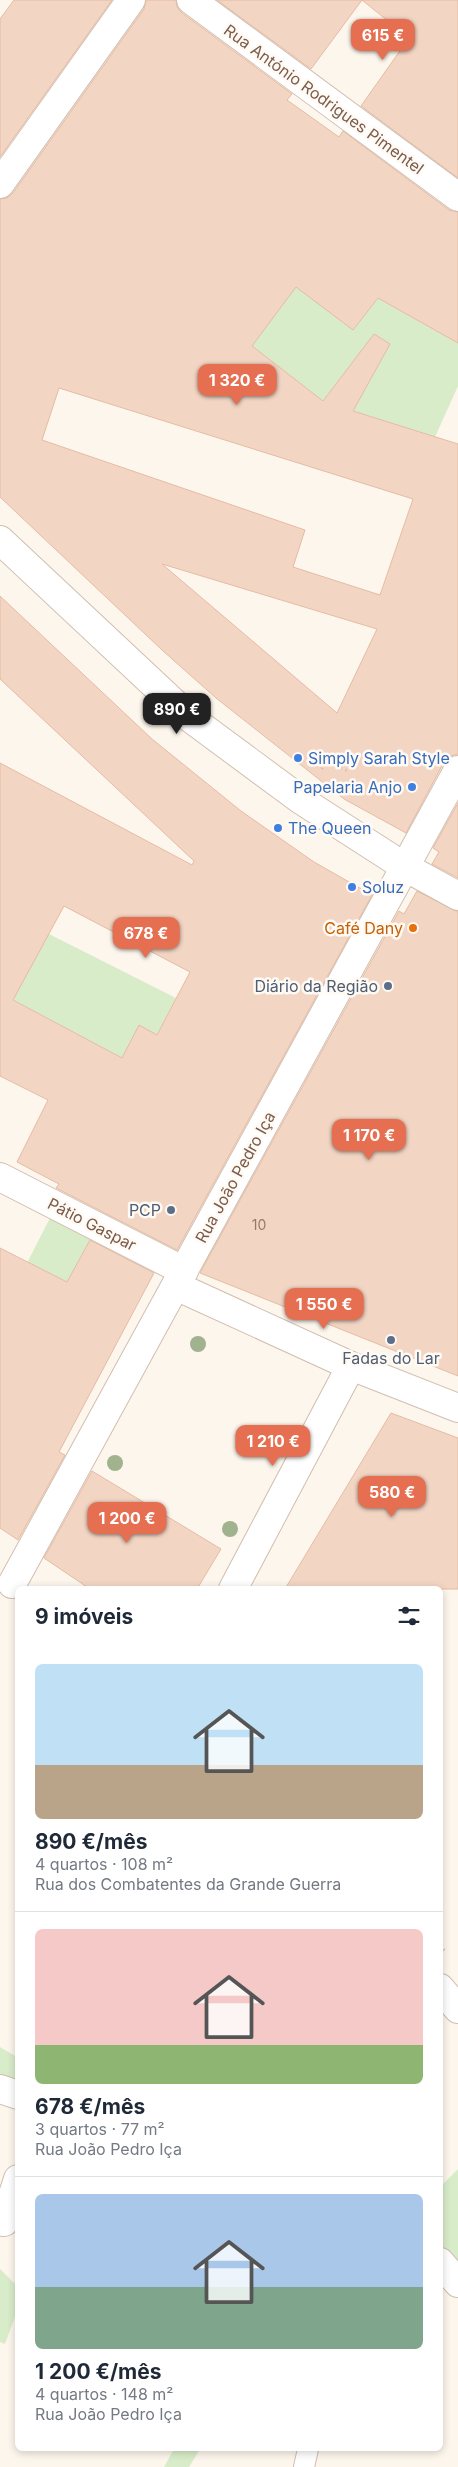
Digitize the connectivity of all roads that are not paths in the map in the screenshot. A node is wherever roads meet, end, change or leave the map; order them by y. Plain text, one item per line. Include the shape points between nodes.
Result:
1 (131, 0) edge
2 (191, 0) edge
3 (0, 184) edge
4 (458, 197) edge
5 (0, 540) edge
6 (458, 770) edge
7 (405, 867) junction
8 (458, 896) edge
9 (0, 1177) edge
10 (180, 1278) junction
11 (351, 1366) junction
12 (458, 1408) edge
13 (11, 1584) edge
14 (235, 1586) edge
15 (443, 1992) edge
16 (458, 2009) edge
17 (0, 2089) edge
18 (15, 2094) edge
19 (15, 2188) edge
20 (4, 2222) dead end
21 (443, 2266) edge
22 (458, 2283) edge
23 (308, 2451) edge
24 (304, 2467) edge

1 - 3 street
2 - 4 street, Rua António Rodrigues Pimentel
5 - 7 street via 190,718 301,800
6 - 7 street, Rua João Pedro Iça
7 - 8 street
7 - 10 street, Rua João Pedro Iça
9 - 10 street, Pátio Gaspar
10 - 11 street, Pátio Gaspar
10 - 13 street, Rua João Pedro Iça
11 - 12 street, Pátio Gaspar
11 - 14 street
15 - 16 street
17 - 18 street
19 - 20 street
21 - 22 street
23 - 24 lane

